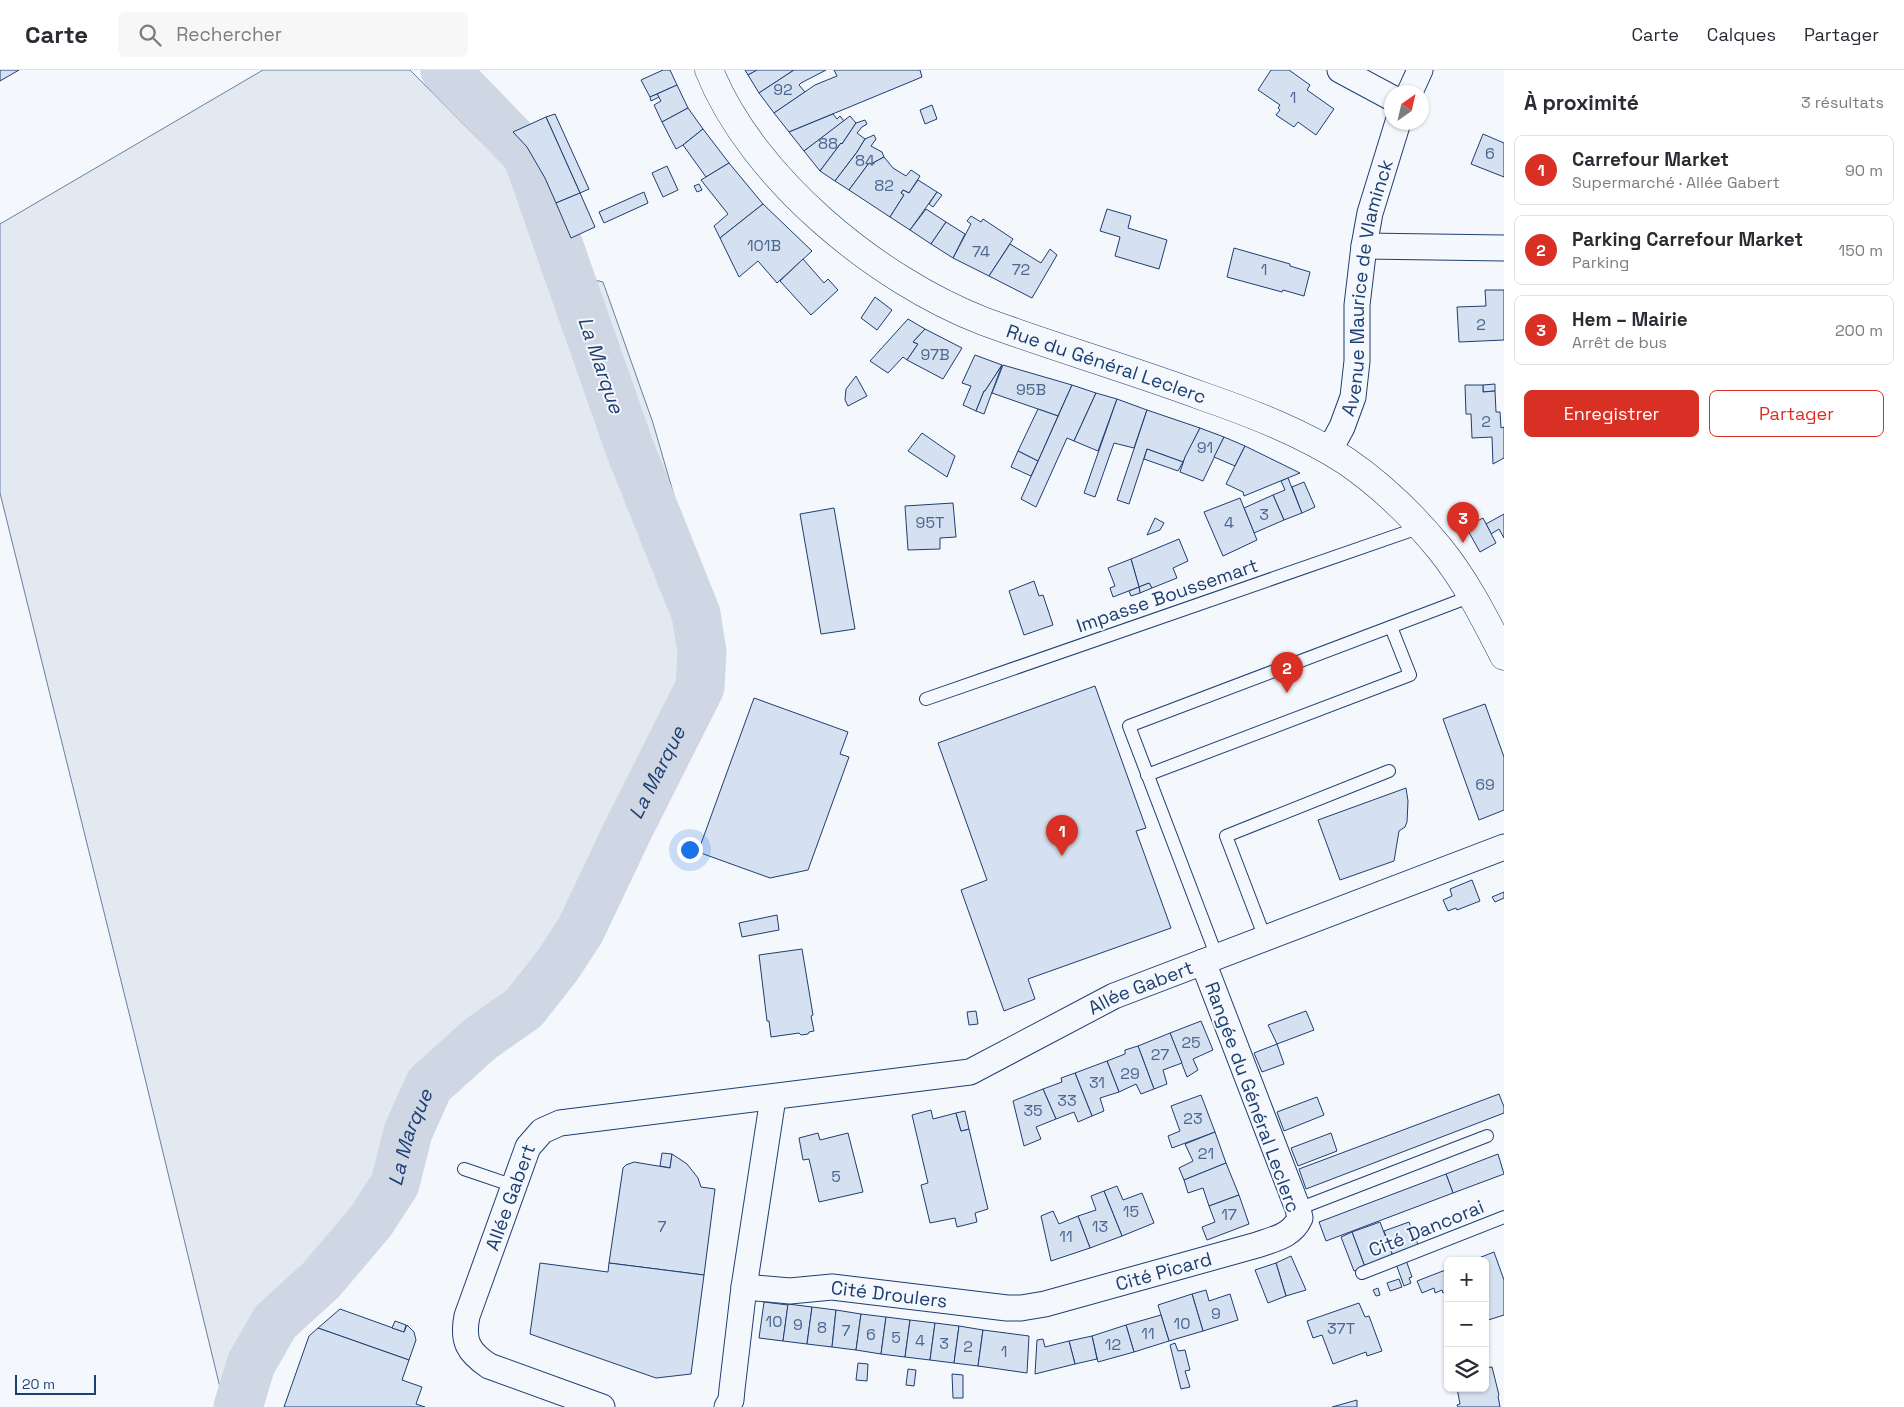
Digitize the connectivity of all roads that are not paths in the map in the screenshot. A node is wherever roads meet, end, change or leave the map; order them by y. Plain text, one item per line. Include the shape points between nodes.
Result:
1 (709, 70) edge
2 (1340, 70) edge
3 (1420, 70) edge
4 (1413, 85) edge
5 (1384, 94) edge
6 (1396, 130) edge
7 (1364, 246) junction
8 (1504, 248) edge
9 (1329, 451) junction
10 (1421, 527) junction
11 (1472, 596) junction
12 (1391, 627) junction
13 (1504, 656) edge
14 (926, 699) dead end
15 (1389, 771) dead end
16 (1148, 775) junction
17 (1504, 847) edge
18 (1266, 938) junction
19 (1210, 959) junction
20 (773, 1098) junction
21 (1487, 1136) dead end
22 (464, 1169) dead end
23 (514, 1186) junction
24 (1504, 1217) edge
25 (1295, 1220) junction
26 (1362, 1273) dead end
27 (744, 1287) junction
28 (1034, 1306) joint
29 (602, 1407) edge
30 (727, 1407) edge

1 - 9 street, Rue du Général Leclerc via 749,142 789,189 840,236 918,290 983,321 1232,406
2 - 5 street
3 - 4 street
6 - 7 street, Avenue Maurice de Vlaminck
7 - 8 street
7 - 9 street, Avenue Maurice de Vlaminck via 1353,397
9 - 10 street, Rue du Général Leclerc via 1379,487
10 - 11 street, Rue du Général Leclerc
10 - 14 lane, Impasse Boussemart
11 - 12 lane
11 - 13 street, Rue du Général Leclerc
12 - 16 lane via 1410,676
12 - 16 lane via 1129,726
15 - 18 lane via 1226,836
16 - 19 lane
17 - 18 street, Allée Gabert
18 - 19 street, Allée Gabert
19 - 20 street, Allée Gabert via 1099,1002 970,1072
19 - 25 street, Rangée du Général Leclerc
20 - 23 street, Allée Gabert via 552,1126 542,1131 528,1147
20 - 27 street
21 - 25 lane
22 - 23 lane
23 - 29 street, Allée Gabert via 467,1316 465,1336 469,1349 489,1366
24 - 26 lane, Cité Dancorai
25 - 28 street, Cité Picard via 1281,1237 1257,1245
27 - 28 street, Cité Droulers via 790,1291 832,1287 1007,1308
27 - 30 street via 731,1400

